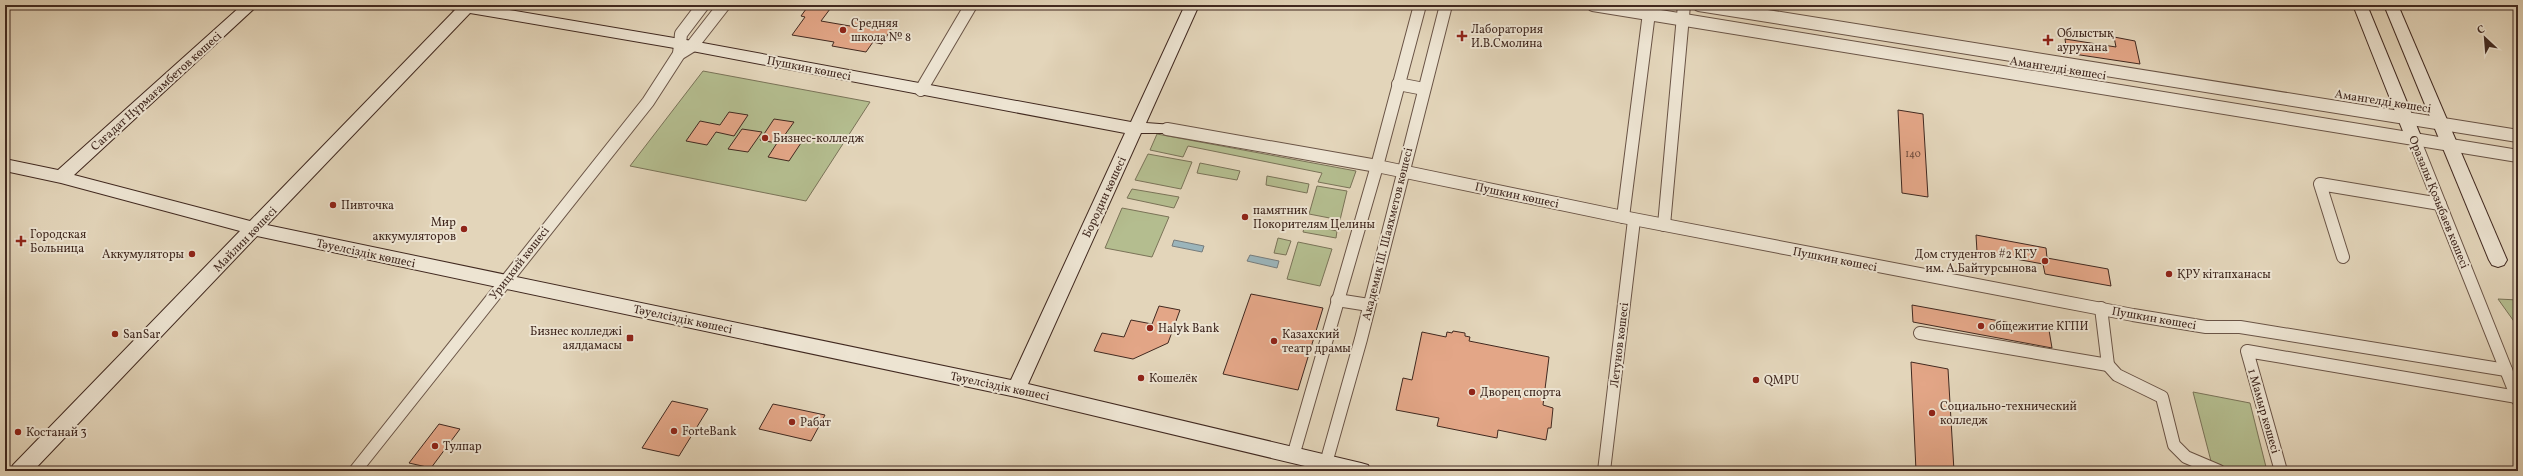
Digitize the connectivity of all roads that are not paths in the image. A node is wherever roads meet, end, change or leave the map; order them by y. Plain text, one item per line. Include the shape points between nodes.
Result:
1 (251, 5) edge
2 (512, 5) edge
3 (703, 5) edge
4 (724, 5) edge
5 (971, 5) edge
6 (1192, 5) edge
7 (1420, 5) edge
8 (1446, 5) edge
9 (1593, 5) edge
10 (1684, 5) edge
11 (1699, 5) edge
12 (2360, 5) edge
13 (2391, 5) edge
14 (462, 6) edge
15 (1650, 10) edge
16 (1683, 20) junction
17 (685, 43) junction
18 (1398, 84) junction
19 (923, 87) junction
20 (1424, 89) junction
21 (2405, 118) junction
22 (1138, 124) junction
23 (2441, 124) junction
24 (1167, 129) joint
25 (2518, 136) edge
26 (2414, 139) junction
27 (2450, 145) junction
28 (2518, 156) edge
29 (5, 165) edge
30 (1377, 166) junction
31 (1402, 171) junction
32 (61, 178) junction
33 (2440, 204) junction
34 (1628, 218) junction
35 (1664, 225) junction
36 (255, 229) junction
37 (2343, 257) dead end
38 (2498, 260) dead end
39 (504, 282) junction
40 (1337, 300) junction
41 (1369, 305) junction
42 (2101, 308) junction
43 (1920, 333) dead end
44 (2108, 365) junction
45 (2506, 370) junction
46 (1016, 389) junction
47 (2518, 398) edge
48 (1293, 456) junction
49 (1326, 463) junction
50 (20, 471) edge
51 (356, 471) edge
52 (1361, 471) edge
53 (1604, 471) edge
54 (2219, 471) edge
55 (2281, 471) edge

1 - 32 street, Сағадат Нұрмағамбетов көшесі
2 - 17 street, Пушкин көшесі
3 - 17 street, Урицкий көшесі
4 - 17 street, Урицкий көшесі
5 - 19 street
6 - 22 street, Бородин көшесі
7 - 18 street
8 - 20 street, Академик Ш. Шаяхметов көшесі
9 - 15 street, Амангелді көшесі
10 - 16 street
11 - 21 street, Амангелді көшесі
12 - 21 street, Оразалы Қозыбаев көшесі
13 - 23 street
14 - 17 street, Пушкин көшесі
14 - 36 street, Майлин көшесі
15 - 16 street, Амангелді көшесі
15 - 34 street, Летунов көшесі
16 - 26 street, Амангелді көшесі
16 - 35 street
17 - 19 street, Пушкин көшесі
17 - 39 street, Урицкий көшесі via 648,102
18 - 20 street
18 - 30 street
19 - 22 street, Пушкин көшесі
20 - 31 street, Академик Ш. Шаяхметов көшесі
21 - 23 street, Амангелді көшесі
21 - 26 street, Оразалы Қозыбаев көшесі
22 - 24 street, Пушкин көшесі
22 - 46 street, Бородин көшесі
23 - 25 street, Амангелді көшесі
23 - 27 street
24 - 30 street, Пушкин көшесі
26 - 27 street, Амангелді көшесі
26 - 33 street, Оразалы Қозыбаев көшесі
27 - 28 street, Амангелді көшесі
27 - 38 street
29 - 32 street, Тәуелсіздік көшесі
30 - 31 street, Пушкин көшесі
30 - 40 street
31 - 34 street, Пушкин көшесі
31 - 41 street, Академик Ш. Шаяхметов көшесі
32 - 36 street, Тәуелсіздік көшесі
33 - 37 street via 2320,184
33 - 45 street, Оразалы Қозыбаев көшесі
34 - 35 street, Пушкин көшесі
34 - 53 street, Летунов көшесі
35 - 42 street, Пушкин көшесі
36 - 39 street, Тәуелсіздік көшесі
36 - 50 street, Майлин көшесі
39 - 46 street, Тәуелсіздік көшесі
39 - 51 street, Урицкий көшесі
40 - 41 street
40 - 48 street
41 - 49 street, Академик Ш. Шаяхметов көшесі
42 - 44 street
42 - 45 street, Пушкин көшесі via 2206,327 2240,327
43 - 44 street
44 - 54 street via 2117,374 2162,397 2174,445 2186,457
45 - 47 street, Оразалы Қозыбаев көшесі
46 - 48 street, Тәуелсіздік көшесі
47 - 55 street, 1 Мамыр көшесі via 2247,351
48 - 49 street, Тәуелсіздік көшесі
49 - 52 street, Тәуелсіздік көшесі

